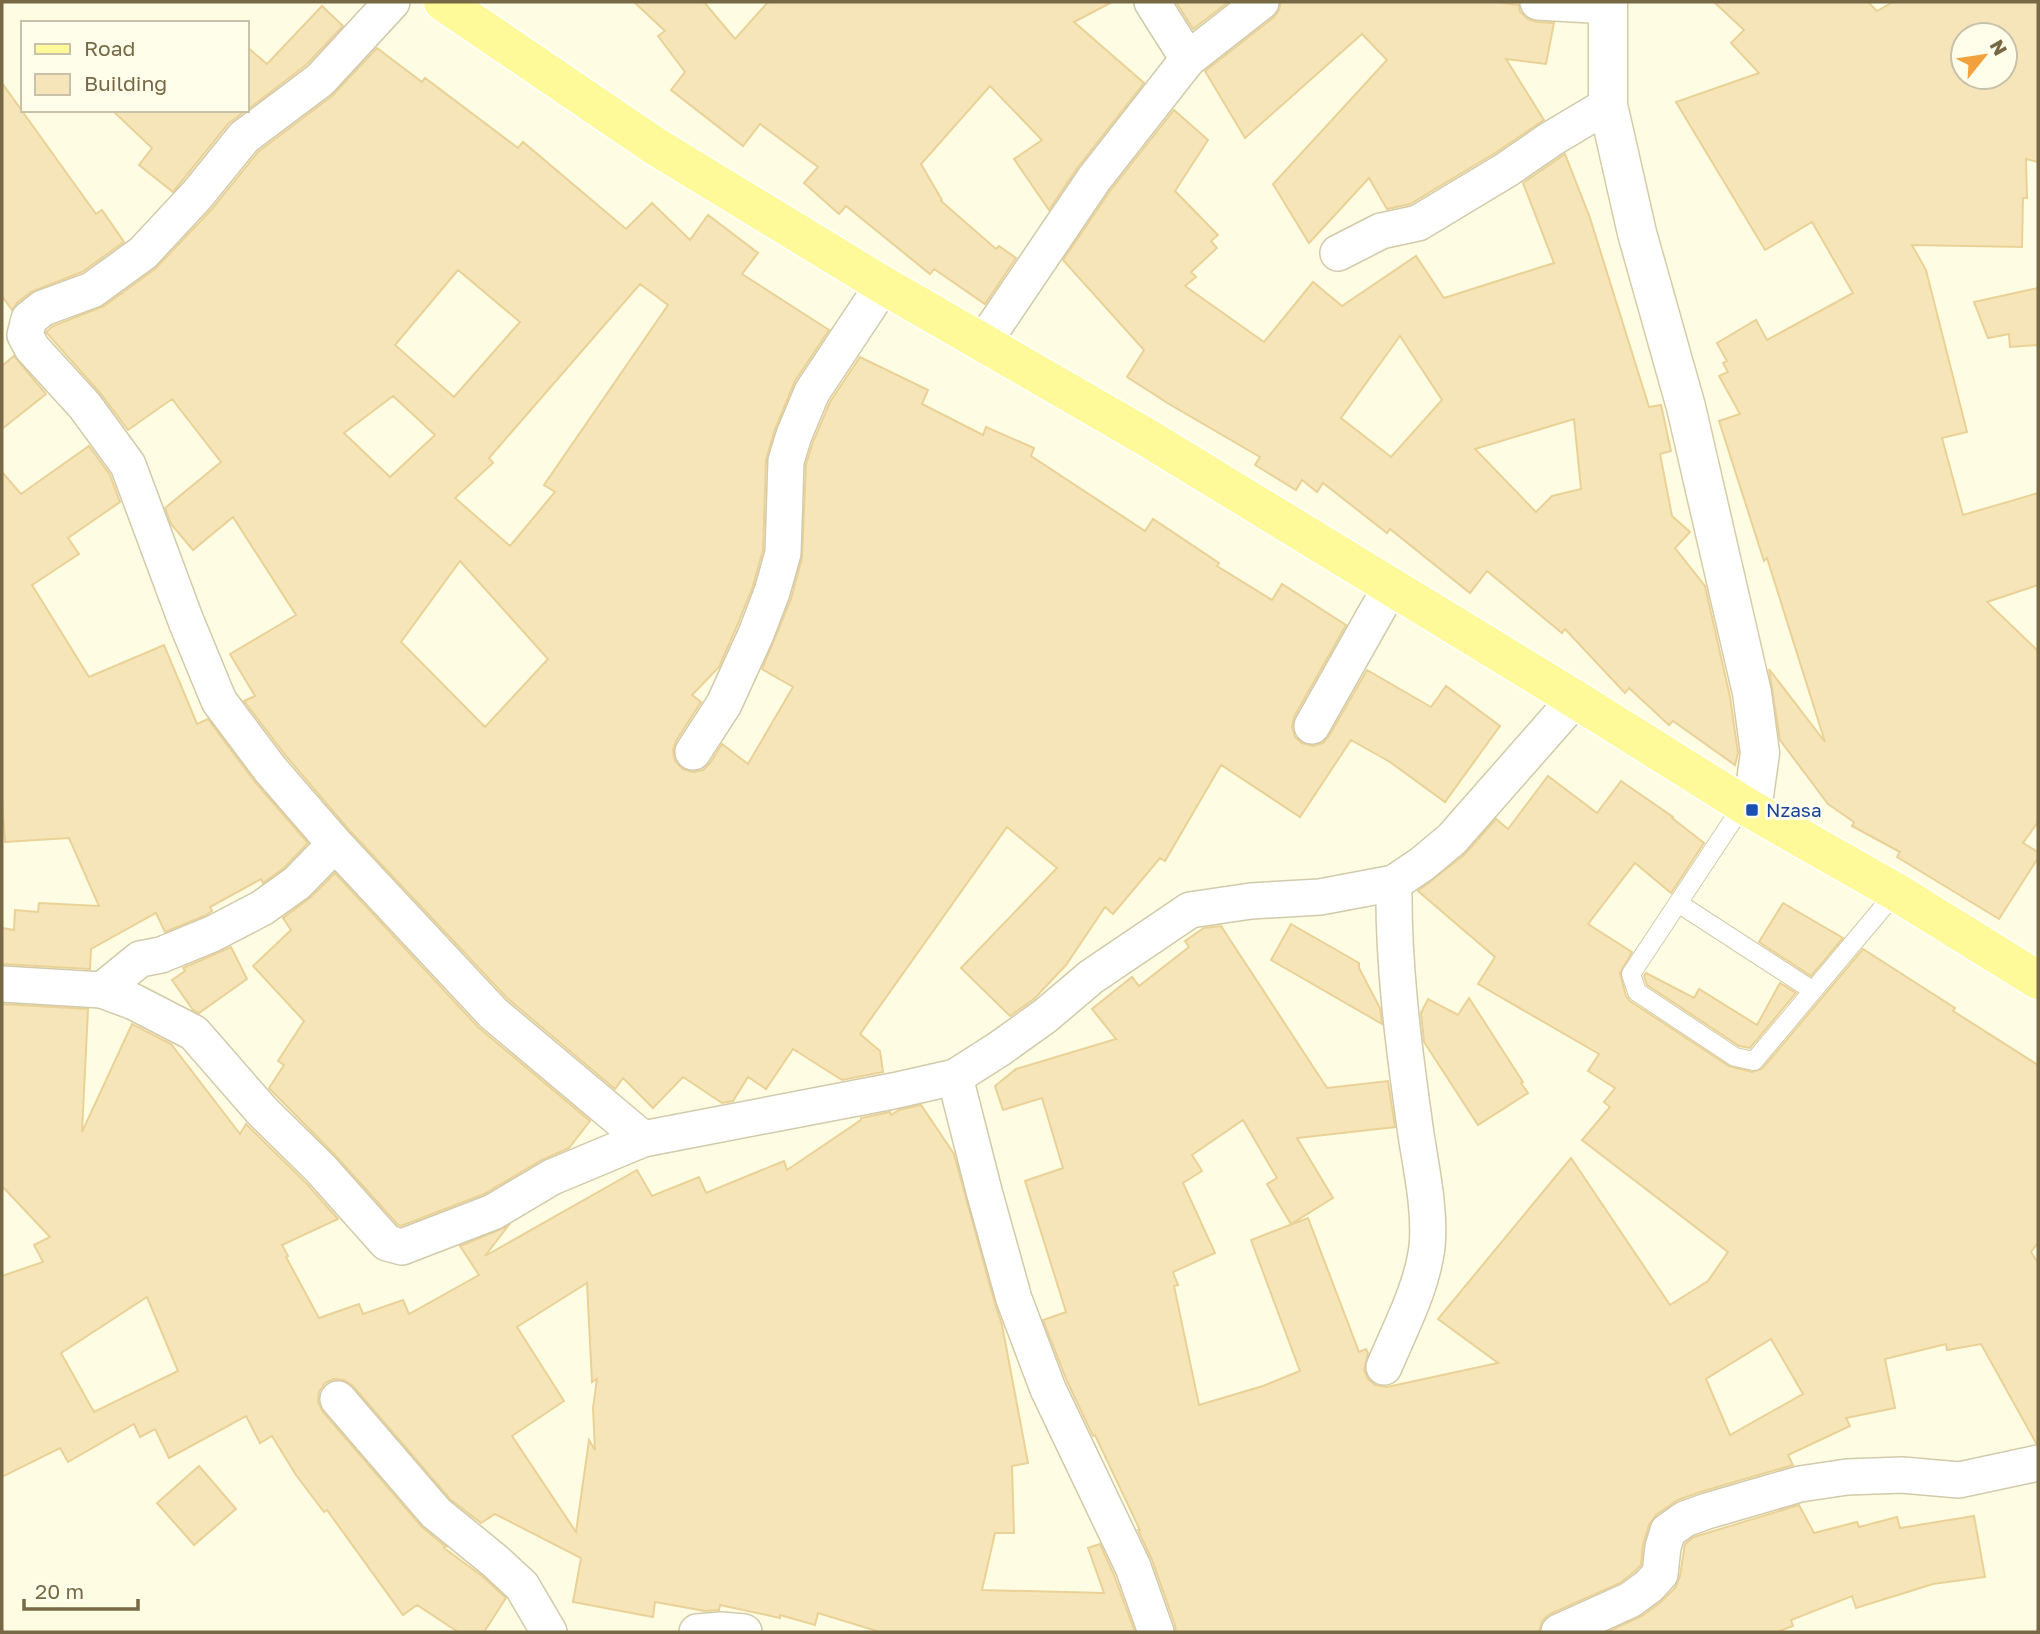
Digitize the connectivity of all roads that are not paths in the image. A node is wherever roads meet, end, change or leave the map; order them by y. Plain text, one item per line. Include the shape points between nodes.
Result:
1 (392, 2) edge
2 (443, 2) edge
3 (1152, 2) edge
4 (1261, 2) edge
5 (1538, 2) edge
6 (1608, 4) edge
7 (1188, 59) junction
8 (1608, 105) junction
9 (1338, 253) dead end
10 (883, 285) junction
11 (983, 344) junction
12 (1391, 586) junction
13 (1575, 699) junction
14 (1312, 726) dead end
15 (693, 752) dead end
16 (1748, 808) junction
17 (335, 844) junction
18 (1394, 883) junction
19 (1896, 892) junction
20 (1678, 903) junction
21 (2038, 980) edge
22 (2, 984) edge
23 (102, 990) junction
24 (1812, 990) junction
25 (955, 1077) junction
26 (643, 1139) junction
27 (1384, 1367) dead end
28 (338, 1399) dead end
29 (2038, 1463) edge
30 (549, 1632) edge
31 (697, 1632) edge
32 (744, 1632) edge
33 (1156, 1632) edge
34 (1559, 1632) edge

1 - 17 street via 320,80 244,137 144,253 92,290 43,308 29,319 25,335 128,465 219,701
2 - 10 main road via 655,146
3 - 7 street
4 - 7 street
5 - 6 street
6 - 8 main road
7 - 11 street via 1094,179
8 - 9 street via 1418,223 1381,232
8 - 16 main road via 1637,233 1686,407 1752,693 1760,753
10 - 11 main road
10 - 15 street via 812,392 798,424 786,461 783,553 772,592 724,704
11 - 12 main road via 1146,436
12 - 13 main road
12 - 14 street
13 - 16 main road
13 - 18 street via 1452,839
16 - 19 main road
16 - 20 lane
17 - 23 street via 297,883 262,908 187,944 140,959
17 - 26 street via 492,1013
18 - 25 street via 1320,897 1190,910
18 - 27 street via 1399,999 1427,1248 1417,1286
19 - 21 main road
19 - 24 lane
20 - 24 lane
20 - 24 lane via 1631,974 1637,992 1735,1057 1755,1060
22 - 23 street
23 - 26 street via 194,1033 387,1243 402,1247 493,1212 552,1177
25 - 26 street
25 - 33 street via 1014,1300 1048,1389 1133,1567
28 - 30 street via 436,1513 522,1587
29 - 34 street via 1959,1480 1902,1475 1812,1482 1707,1511 1668,1531 1660,1574 1649,1586 1630,1600
31 - 32 street

